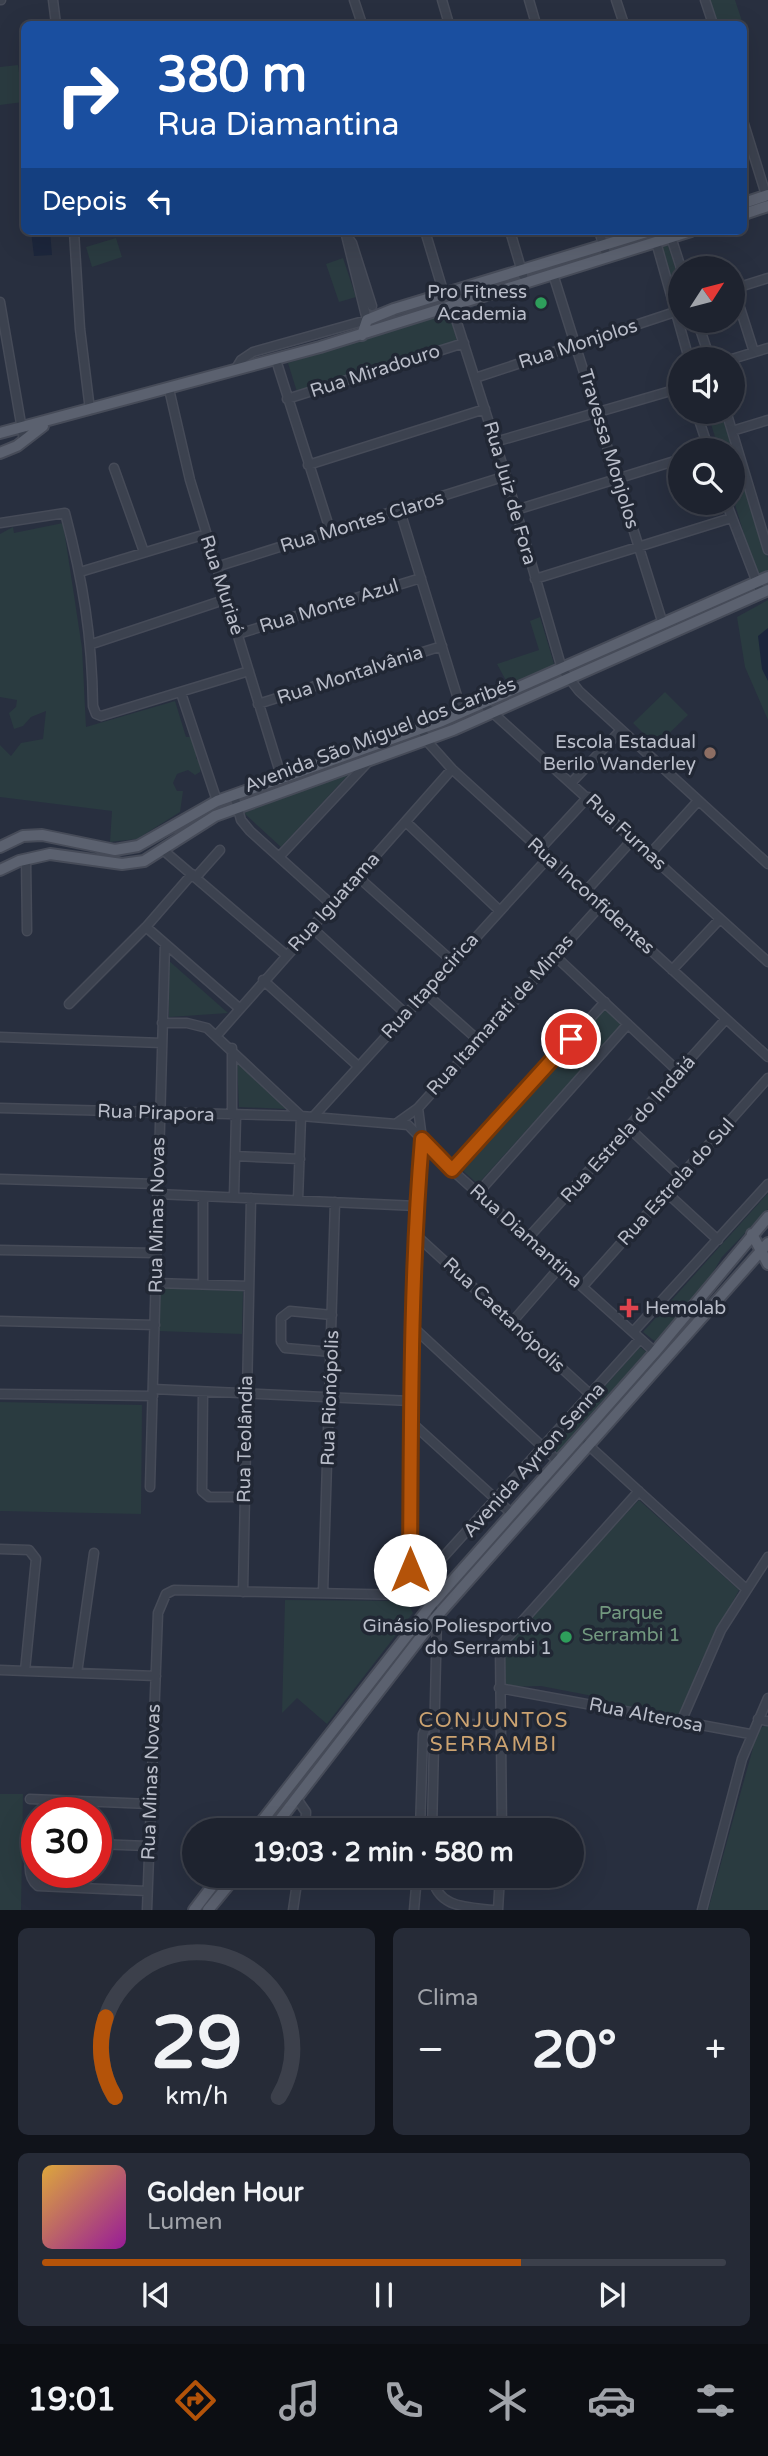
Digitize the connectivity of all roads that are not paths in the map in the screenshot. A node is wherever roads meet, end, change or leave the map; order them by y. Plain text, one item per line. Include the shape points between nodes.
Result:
1 (53, 0) edge
2 (354, 0) edge
3 (442, 0) edge
4 (529, 0) edge
5 (616, 0) edge
6 (705, 0) edge
7 (56, 21) edge
8 (361, 21) edge
9 (448, 21) edge
10 (535, 21) edge
11 (623, 21) edge
12 (712, 21) edge
13 (747, 134) edge
14 (768, 200) edge
15 (747, 203) edge
16 (747, 212) edge
17 (74, 235) edge
18 (347, 235) edge
19 (347, 235) edge
20 (426, 235) edge
21 (511, 235) edge
22 (600, 235) edge
23 (637, 235) edge
24 (677, 235) edge
25 (671, 237) junction
26 (656, 242) junction
27 (604, 245) junction
28 (677, 256) edge
29 (607, 257) junction
30 (553, 274) junction
31 (524, 277) junction
32 (768, 278) edge
33 (668, 280) edge
34 (746, 285) edge
35 (444, 294) junction
36 (0, 302) edge
37 (372, 306) joint
38 (452, 307) junction
39 (394, 309) junction
40 (668, 315) edge
41 (369, 319) junction
42 (746, 327) edge
43 (368, 333) junction
44 (683, 333) edge
45 (702, 333) edge
46 (704, 341) junction
47 (464, 343) junction
48 (577, 344) junction
49 (686, 346) joint
50 (706, 347) edge
51 (768, 348) edge
52 (754, 352) junction
53 (745, 355) edge
54 (276, 360) junction
55 (235, 370) junction
56 (475, 378) junction
57 (169, 389) junction
58 (668, 392) edge
59 (287, 399) junction
60 (485, 409) junction
61 (90, 410) junction
62 (598, 412) junction
63 (768, 420) edge
64 (48, 422) junction
65 (730, 424) edge
66 (21, 429) junction
67 (732, 431) junction
68 (0, 433) edge
69 (24, 441) junction
70 (495, 442) junction
71 (0, 453) edge
72 (668, 463) edge
73 (308, 465) junction
74 (114, 468) dead end
75 (506, 476) junction
76 (617, 479) junction
77 (516, 510) junction
78 (400, 511) junction
79 (730, 515) edge
80 (731, 518) junction
81 (0, 523) edge
82 (331, 533) junction
83 (206, 534) junction
84 (639, 549) junction
85 (768, 550) edge
86 (144, 552) junction
87 (216, 567) junction
88 (80, 572) junction
89 (768, 577) edge
90 (421, 578) junction
91 (535, 579) junction
92 (762, 589) edge
93 (227, 599) junction
94 (663, 624) junction
95 (238, 634) junction
96 (92, 644) junction
97 (442, 646) junction
98 (248, 671) junction
99 (565, 674) junction
100 (181, 693) junction
101 (258, 704) junction
102 (483, 704) junction
103 (462, 712) junction
104 (493, 712) junction
105 (422, 729) junction
106 (621, 731) junction
107 (426, 740) junction
108 (368, 762) junction
109 (452, 769) junction
110 (282, 779) junction
111 (572, 782) junction
112 (234, 795) junction
113 (588, 797) junction
114 (216, 801) junction
115 (698, 801) junction
116 (238, 808) junction
117 (407, 822) junction
118 (632, 839) junction
119 (82, 842) junction
120 (0, 847) edge
121 (540, 849) junction
122 (163, 850) junction
123 (220, 850) dead end
124 (650, 854) junction
125 (79, 856) junction
126 (279, 857) junction
127 (549, 857) junction
128 (26, 859) junction
129 (768, 864) edge
130 (0, 870) edge
131 (194, 876) junction
132 (357, 876) junction
133 (586, 891) junction
134 (331, 904) junction
135 (601, 905) junction
136 (499, 910) junction
137 (720, 919) junction
138 (146, 927) junction
139 (311, 927) junction
140 (27, 931) dead end
141 (165, 944) junction
142 (286, 955) junction
143 (554, 955) junction
144 (452, 961) junction
145 (768, 962) edge
146 (673, 970) junction
147 (263, 980) junction
148 (424, 992) junction
149 (605, 1002) junction
150 (69, 1004) dead end
151 (239, 1008) junction
152 (405, 1013) junction
153 (726, 1019) junction
154 (162, 1023) junction
155 (628, 1024) junction
156 (217, 1035) junction
157 (0, 1037) edge
158 (477, 1039) junction
159 (162, 1043) junction
160 (232, 1048) junction
161 (768, 1057) edge
162 (358, 1066) junction
163 (680, 1073) junction
164 (768, 1078) edge
165 (0, 1108) edge
166 (418, 1108) junction
167 (159, 1112) junction
168 (234, 1116) junction
169 (301, 1116) junction
170 (313, 1117) junction
171 (397, 1122) junction
172 (629, 1128) junction
173 (422, 1139) junction
174 (235, 1156) junction
175 (300, 1159) junction
176 (452, 1170) junction
177 (681, 1177) junction
178 (0, 1179) edge
179 (157, 1184) junction
180 (768, 1184) edge
181 (478, 1193) junction
182 (667, 1193) junction
183 (157, 1194) junction
184 (203, 1196) junction
185 (234, 1197) junction
186 (251, 1198) junction
187 (299, 1200) junction
188 (335, 1202) junction
189 (416, 1206) junction
190 (768, 1218) edge
191 (752, 1234) junction
192 (417, 1236) junction
193 (528, 1238) junction
194 (718, 1240) junction
195 (764, 1246) edge
196 (0, 1250) edge
197 (156, 1253) junction
198 (768, 1264) edge
199 (560, 1267) junction
200 (156, 1283) junction
201 (203, 1284) junction
202 (249, 1286) junction
203 (583, 1286) junction
204 (332, 1315) junction
205 (0, 1321) edge
206 (513, 1321) junction
207 (155, 1325) junction
208 (414, 1328) junction
209 (633, 1332) junction
210 (640, 1339) junction
211 (331, 1352) junction
212 (655, 1352) junction
213 (153, 1392) junction
214 (204, 1392) junction
215 (246, 1393) junction
216 (0, 1394) edge
217 (591, 1395) junction
218 (330, 1396) junction
219 (411, 1401) junction
220 (411, 1422) junction
221 (587, 1444) junction
222 (543, 1448) junction
223 (558, 1461) junction
224 (150, 1487) dead end
225 (639, 1491) junction
226 (243, 1497) junction
227 (496, 1500) junction
228 (510, 1512) junction
229 (492, 1533) junction
230 (502, 1541) junction
231 (0, 1549) edge
232 (94, 1553) dead end
233 (768, 1557) edge
234 (745, 1588) junction
235 (243, 1592) junction
236 (323, 1593) junction
237 (409, 1595) junction
238 (431, 1605) junction
239 (437, 1616) junction
240 (0, 1670) edge
241 (24, 1671) junction
242 (77, 1673) junction
243 (156, 1676) junction
244 (499, 1688) junction
245 (768, 1698) edge
246 (758, 1718) junction
247 (768, 1721) edge
248 (681, 1722) junction
249 (435, 1723) junction
250 (502, 1725) junction
251 (750, 1734) junction
252 (297, 1799) junction
253 (112, 1802) edge
254 (150, 1804) junction
255 (264, 1818) edge
256 (282, 1818) edge
257 (306, 1818) edge
258 (421, 1818) edge
259 (432, 1818) edge
260 (502, 1818) edge
261 (112, 1845) edge
262 (148, 1846) junction
263 (52, 1888) edge
264 (211, 1888) edge
265 (226, 1888) edge
266 (296, 1888) edge
267 (416, 1888) edge
268 (436, 1888) edge
269 (499, 1888) edge
270 (147, 1891) junction
271 (147, 1910) edge
272 (194, 1910) edge
273 (208, 1910) edge
274 (293, 1910) edge
275 (414, 1910) edge
276 (492, 1910) edge
277 (498, 1910) edge
278 (702, 1910) edge

1 - 7 street
2 - 8 street
3 - 9 street
4 - 10 street
5 - 11 street
6 - 12 street
13 - 14 street
14 - 15 main road
14 - 16 main road
17 - 61 street
18 - 37 street
19 - 41 street
20 - 35 street
21 - 31 street
22 - 27 street
23 - 27 main road
24 - 25 main road
25 - 26 main road
25 - 28 street
26 - 29 main road
26 - 33 street
27 - 29 street
27 - 31 main road
29 - 30 main road
30 - 31 main road
30 - 48 street, Travessa Monjolos
31 - 35 main road
31 - 38 main road
32 - 34 street
35 - 39 main road
36 - 66 street
37 - 39 main road via 380,311
38 - 43 main road
38 - 47 street, Rua Juiz de Fora
39 - 41 main road
40 - 48 street, Rua Monjolos
41 - 43 main road
41 - 55 street via 253,352 240,359
42 - 52 street
43 - 54 main road
44 - 49 street
45 - 46 street
46 - 49 street
46 - 50 street
47 - 56 street, Rua Juiz de Fora
47 - 59 street, Rua Miradouro
48 - 56 street, Rua Monjolos
48 - 62 street, Travessa Monjolos
51 - 52 street
52 - 53 street
54 - 55 main road
54 - 59 street
55 - 57 main road
56 - 60 street, Rua Juiz de Fora
57 - 61 main road
57 - 83 street, Rua Muriaé
58 - 62 street
59 - 73 street
60 - 70 street, Rua Juiz de Fora
60 - 73 street
61 - 64 main road
62 - 70 street
62 - 76 street, Travessa Monjolos
63 - 67 street
64 - 66 main road
64 - 69 main road
65 - 67 street
66 - 68 main road
66 - 69 street
67 - 85 street
69 - 71 main road
70 - 75 street, Rua Juiz de Fora
72 - 76 street
73 - 82 street
74 - 86 street
75 - 77 street, Rua Juiz de Fora
75 - 78 street, Rua Montes Claros
76 - 77 street
76 - 84 street, Travessa Monjolos
77 - 91 street, Rua Juiz de Fora
78 - 82 street, Rua Montes Claros
78 - 90 street
79 - 80 street
80 - 84 street
80 - 92 street
81 - 88 street via 65,513
82 - 87 street, Rua Montes Claros
83 - 86 street
83 - 87 street, Rua Muriaé
84 - 91 street
84 - 94 street, Travessa Monjolos
86 - 88 street
87 - 93 street, Rua Muriaé
88 - 96 street
89 - 92 main road, Avenida São Miguel dos Caribés
90 - 95 street, Rua Monte Azul
90 - 97 street
91 - 99 street, Rua Juiz de Fora
92 - 94 main road, Avenida São Miguel dos Caribés
92 - 99 main road, Avenida São Miguel dos Caribés
93 - 95 street, Rua Muriaé
93 - 96 street
94 - 99 main road, Avenida São Miguel dos Caribés
95 - 98 street, Rua Muriaé
96 - 100 street via 93,706 99,715
97 - 101 street, Rua Montalvânia
97 - 103 street
98 - 100 street
98 - 101 street, Rua Muriaé
99 - 102 main road, Avenida São Miguel dos Caribés
99 - 104 main road, Avenida São Miguel dos Caribés
99 - 106 street
100 - 114 street
101 - 110 street, Rua Muriaé
102 - 103 main road, Avenida São Miguel dos Caribés
102 - 104 street, Rua Furnas
103 - 105 main road, Avenida São Miguel dos Caribés
104 - 107 main road, Avenida São Miguel dos Caribés
104 - 111 street, Rua Furnas
105 - 107 street, Rua Inconfidentes
105 - 110 main road, Avenida São Miguel dos Caribés
106 - 111 street
106 - 115 street
107 - 108 main road, Avenida São Miguel dos Caribés
107 - 109 street, Rua Inconfidentes
108 - 116 main road, Avenida São Miguel dos Caribés
108 - 126 street
109 - 117 street, Rua Iguatama
109 - 121 street, Rua Inconfidentes
110 - 112 main road, Avenida São Miguel dos Caribés
111 - 113 street, Rua Furnas
112 - 114 main road, Avenida São Miguel dos Caribés
112 - 116 street
113 - 118 street, Rua Furnas
113 - 121 street
114 - 119 main road, Avenida São Miguel dos Caribés via 138,846 115,850
115 - 124 street
115 - 129 street
116 - 122 main road, Avenida São Miguel dos Caribés via 206,821
116 - 126 street via 246,826
117 - 132 street, Rua Iguatama
117 - 136 street
118 - 124 street, Rua Furnas
118 - 133 street
119 - 120 main road, Avenida São Miguel dos Caribés via 31,835
119 - 125 main road
121 - 127 street, Rua Inconfidentes
122 - 125 main road, Avenida São Miguel dos Caribés via 135,863
122 - 131 street
123 - 131 street
124 - 137 street, Rua Furnas
125 - 128 main road, Avenida São Miguel dos Caribés via 50,854
126 - 134 street
127 - 133 street, Rua Inconfidentes
127 - 136 street, Rua Itapecirica
128 - 130 main road, Avenida São Miguel dos Caribés
128 - 140 street
131 - 138 street
131 - 142 street
132 - 134 street, Rua Iguatama
132 - 144 street
133 - 135 street, Rua Inconfidentes
134 - 139 street, Rua Iguatama
135 - 143 street, Rua Itamarati de Minas
135 - 146 street, Rua Inconfidentes
136 - 144 street, Rua Itapecirica
137 - 145 street, Rua Furnas
137 - 146 street
138 - 141 street
138 - 150 street
139 - 142 street, Rua Iguatama
139 - 152 street
141 - 151 street
141 - 154 street, Rua Minas Novas
142 - 147 street, Rua Iguatama
143 - 149 street
143 - 158 street, Rua Itamarati de Minas
144 - 148 street, Rua Itapecirica
146 - 153 street, Rua Inconfidentes
147 - 151 street, Rua Iguatama
147 - 162 street
148 - 152 street, Rua Itapecirica
148 - 158 street
149 - 155 street
149 - 176 street
151 - 156 street, Rua Iguatama
152 - 162 street, Rua Itapecirica
153 - 161 street, Rua Inconfidentes
153 - 163 street, Rua Estrela do Indaiá
154 - 156 street via 198,1024
154 - 159 street, Rua Minas Novas
155 - 163 street
155 - 181 street
156 - 160 street
157 - 159 street
158 - 166 street, Rua Itamarati de Minas
159 - 167 street, Rua Minas Novas
160 - 168 street
160 - 169 street
162 - 170 street, Rua Itapecirica
163 - 172 street, Rua Estrela do Indaiá
164 - 177 street, Rua Estrela do Sul
165 - 167 street, Rua Pirapora
166 - 171 street, Rua Itamarati de Minas
166 - 173 street
167 - 168 street, Rua Pirapora
167 - 179 street, Rua Minas Novas
168 - 169 street, Rua Pirapora
168 - 174 street
169 - 170 street, Rua Pirapora
169 - 175 street
170 - 171 street
171 - 173 street, Rua Diamantina
172 - 177 street
172 - 193 street, Rua Estrela do Indaiá
173 - 176 street, Rua Diamantina
173 - 189 street
174 - 175 street
174 - 185 street
175 - 187 street
176 - 181 street, Rua Diamantina
177 - 182 street, Rua Estrela do Sul
178 - 179 street
179 - 183 street, Rua Minas Novas
180 - 194 street
181 - 193 street, Rua Diamantina
182 - 194 street
182 - 203 street, Rua Estrela do Sul
183 - 184 street
183 - 197 street, Rua Minas Novas
184 - 185 street
184 - 201 street
185 - 186 street
186 - 187 street
186 - 202 street, Rua Teolândia
187 - 188 street
188 - 189 street
188 - 204 street, Rua Rionópolis
189 - 192 street
190 - 191 main road, Avenida Ayrton Senna
191 - 195 main road
191 - 212 main road, Avenida Ayrton Senna
192 - 206 street, Rua Caetanópolis
192 - 208 street
193 - 199 street, Rua Diamantina
194 - 209 street
195 - 198 main road
195 - 221 main road, Avenida Ayrton Senna
196 - 197 street
197 - 200 street, Rua Minas Novas
199 - 203 street, Rua Diamantina
199 - 206 street
200 - 201 street
200 - 207 street, Rua Minas Novas
201 - 202 street
202 - 215 street, Rua Teolândia
203 - 209 street, Rua Diamantina
204 - 211 street, Rua Rionópolis
204 - 211 street via 287,1312 281,1318 285,1348
205 - 207 street
206 - 217 street, Rua Caetanópolis
207 - 213 street, Rua Minas Novas
208 - 219 street
208 - 222 street
209 - 210 street, Rua Diamantina
210 - 212 street, Rua Diamantina
210 - 217 street
211 - 218 street, Rua Rionópolis
212 - 223 main road, Avenida Ayrton Senna
213 - 214 street
213 - 216 street
213 - 224 street, Rua Minas Novas
214 - 215 street
214 - 226 street via 202,1490 209,1497
215 - 218 street
215 - 226 street, Rua Teolândia
217 - 222 street
218 - 219 street
218 - 236 street, Rua Rionópolis
219 - 220 street
220 - 227 street
220 - 237 street
221 - 225 street
221 - 230 main road, Avenida Ayrton Senna
222 - 223 street
222 - 227 street
223 - 228 main road, Avenida Ayrton Senna
225 - 234 street
225 - 244 street via 507,1636 499,1651
226 - 235 street, Rua Teolândia
227 - 228 street
227 - 237 street
228 - 229 main road, Avenida Ayrton Senna
229 - 230 main road
229 - 238 main road, Avenida Ayrton Senna
230 - 239 main road, Avenida Ayrton Senna
231 - 241 street via 29,1550 36,1559
232 - 242 street
233 - 234 street
234 - 248 street via 703,1666
235 - 236 street
235 - 243 street, Rua Minas Novas via 223,1587 166,1594 158,1612 161,1636
236 - 237 street
237 - 238 street
238 - 239 street
238 - 255 main road, Avenida Ayrton Senna
239 - 249 street
239 - 252 main road, Avenida Ayrton Senna
240 - 241 street
241 - 242 street
242 - 243 street
243 - 254 street, Rua Minas Novas
244 - 248 street, Rua Alterosa
244 - 250 street
245 - 246 street
246 - 247 street
246 - 251 street
248 - 251 street, Rua Alterosa
249 - 250 street
249 - 258 street via 427,1725 423,1734
249 - 259 street
250 - 260 street
251 - 278 street
252 - 256 main road, Avenida Ayrton Senna
252 - 257 street
253 - 254 street
254 - 262 street, Rua Minas Novas
261 - 262 street
262 - 270 street, Rua Minas Novas
263 - 270 street
264 - 272 main road
265 - 273 main road
266 - 274 street
267 - 275 street
268 - 276 street via 453,1905
269 - 277 street
270 - 271 street, Rua Minas Novas

